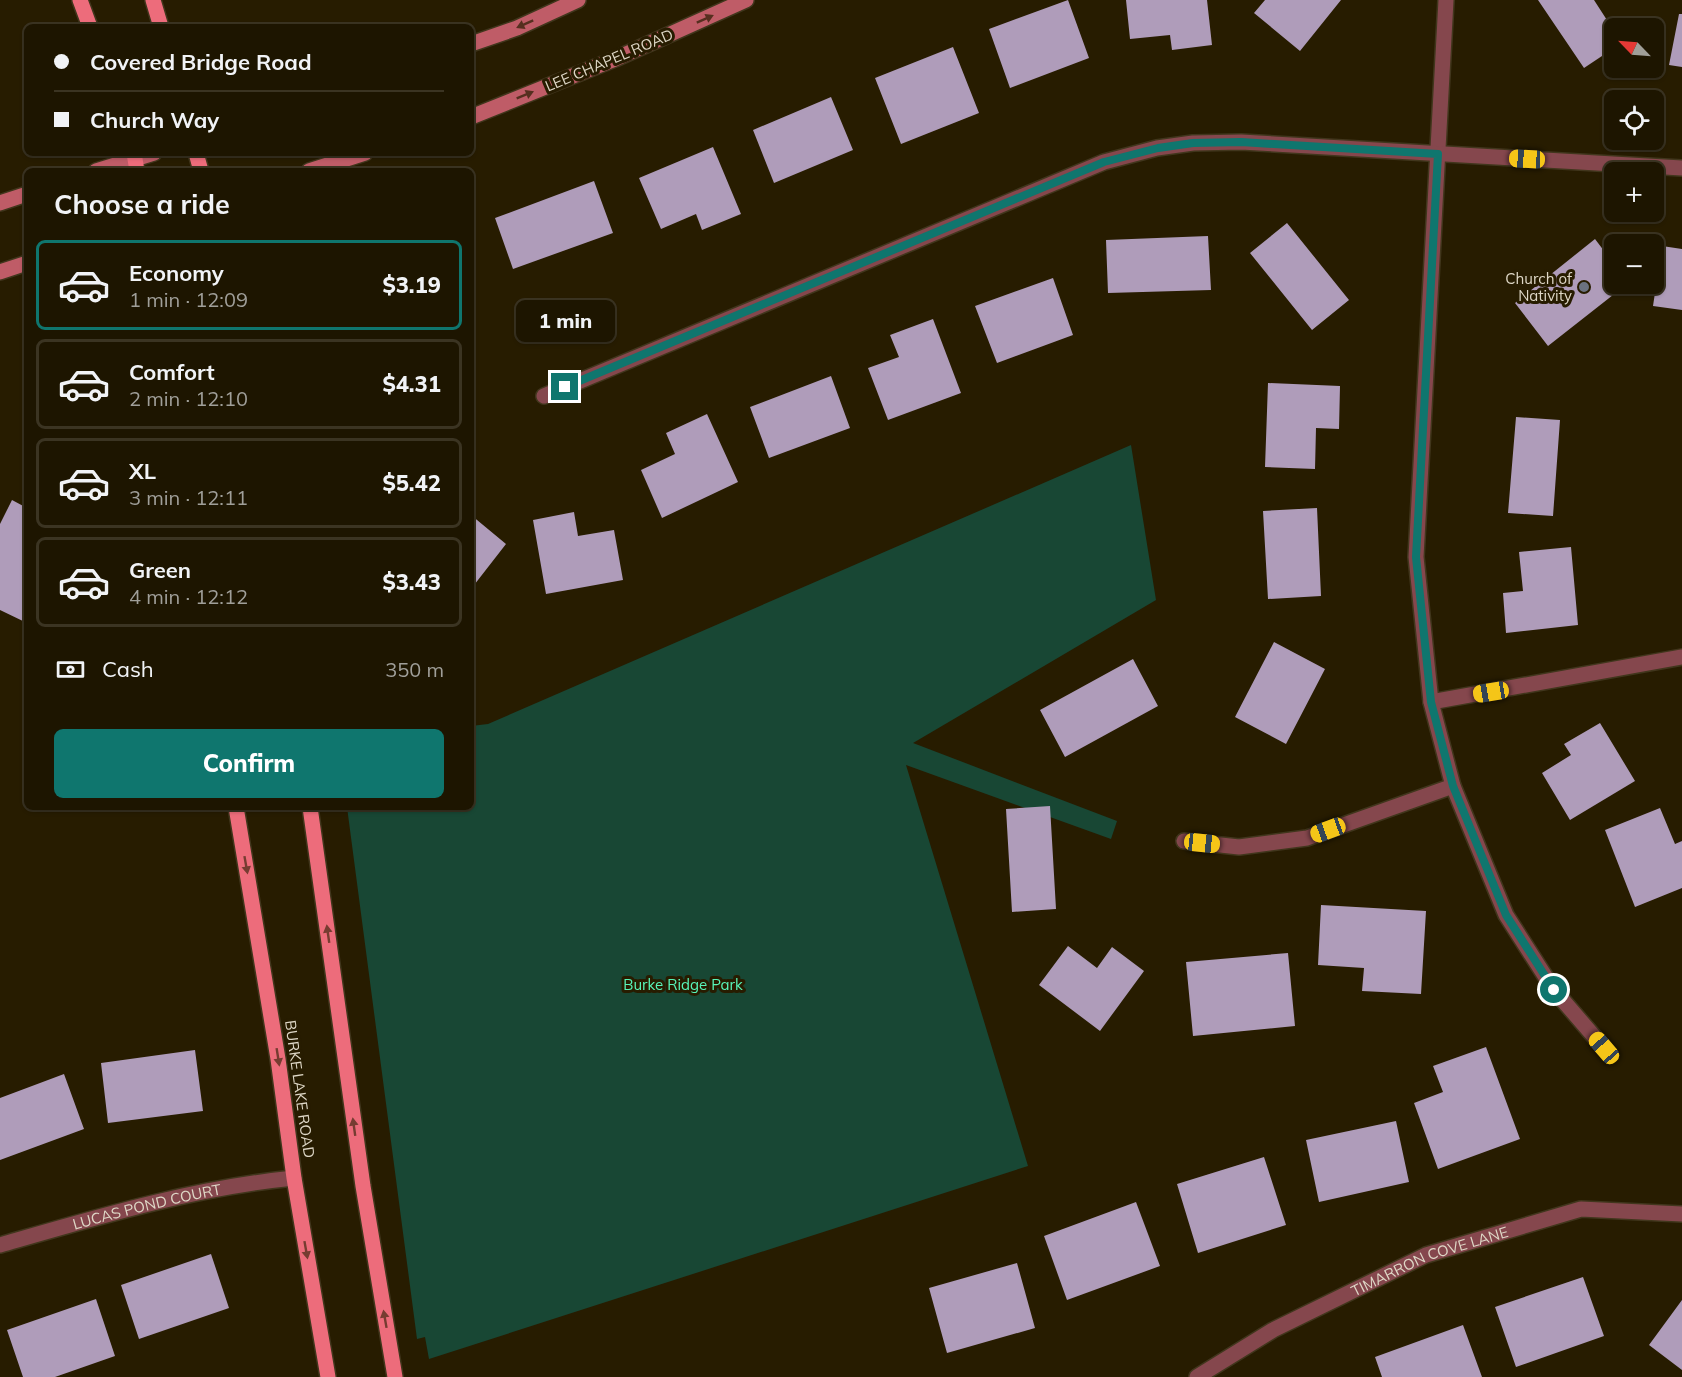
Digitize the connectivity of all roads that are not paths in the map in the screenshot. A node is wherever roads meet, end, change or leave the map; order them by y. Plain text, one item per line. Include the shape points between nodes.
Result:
1 (80, 0) edge
2 (153, 0) edge
3 (578, 0) edge
4 (746, 0) edge
5 (1446, 0) edge
6 (89, 24) edge
7 (160, 24) edge
8 (474, 43) edge
9 (474, 116) edge
10 (1438, 154) junction
11 (356, 156) edge
12 (136, 161) edge
13 (108, 168) edge
14 (318, 168) edge
15 (1682, 168) edge
16 (24, 195) edge
17 (0, 203) edge
18 (24, 264) edge
19 (0, 272) edge
20 (543, 396) dead end
21 (1682, 657) edge
22 (1431, 702) junction
23 (1453, 786) junction
24 (236, 810) edge
25 (310, 810) edge
26 (1184, 841) dead end
27 (1604, 1048) dead end
28 (294, 1178) junction
29 (1682, 1214) edge
30 (0, 1245) edge
31 (328, 1377) edge
32 (395, 1377) edge
33 (1197, 1377) edge

1 - 6 main road
2 - 7 main road
3 -> 8 main road
9 -> 4 main road, LEE CHAPEL ROAD
5 - 10 street
10 - 15 street
10 - 20 street via 1241,142 1193,143 1104,162
10 - 22 street via 1416,557
11 - 14 main road
12 - 13 main road
16 - 17 main road
18 - 19 main road
21 - 22 street
22 - 23 street
23 - 26 street via 1308,838 1239,847
23 - 27 street via 1506,915 1554,990
24 -> 28 main road, BURKE LAKE ROAD
32 -> 25 main road via 363,1186
28 - 30 street, LUCAS POND COURT via 246,1183 125,1208
28 -> 31 main road, BURKE LAKE ROAD
29 - 33 street, TIMARRON COVE LANE via 1581,1209 1426,1255 1273,1330

